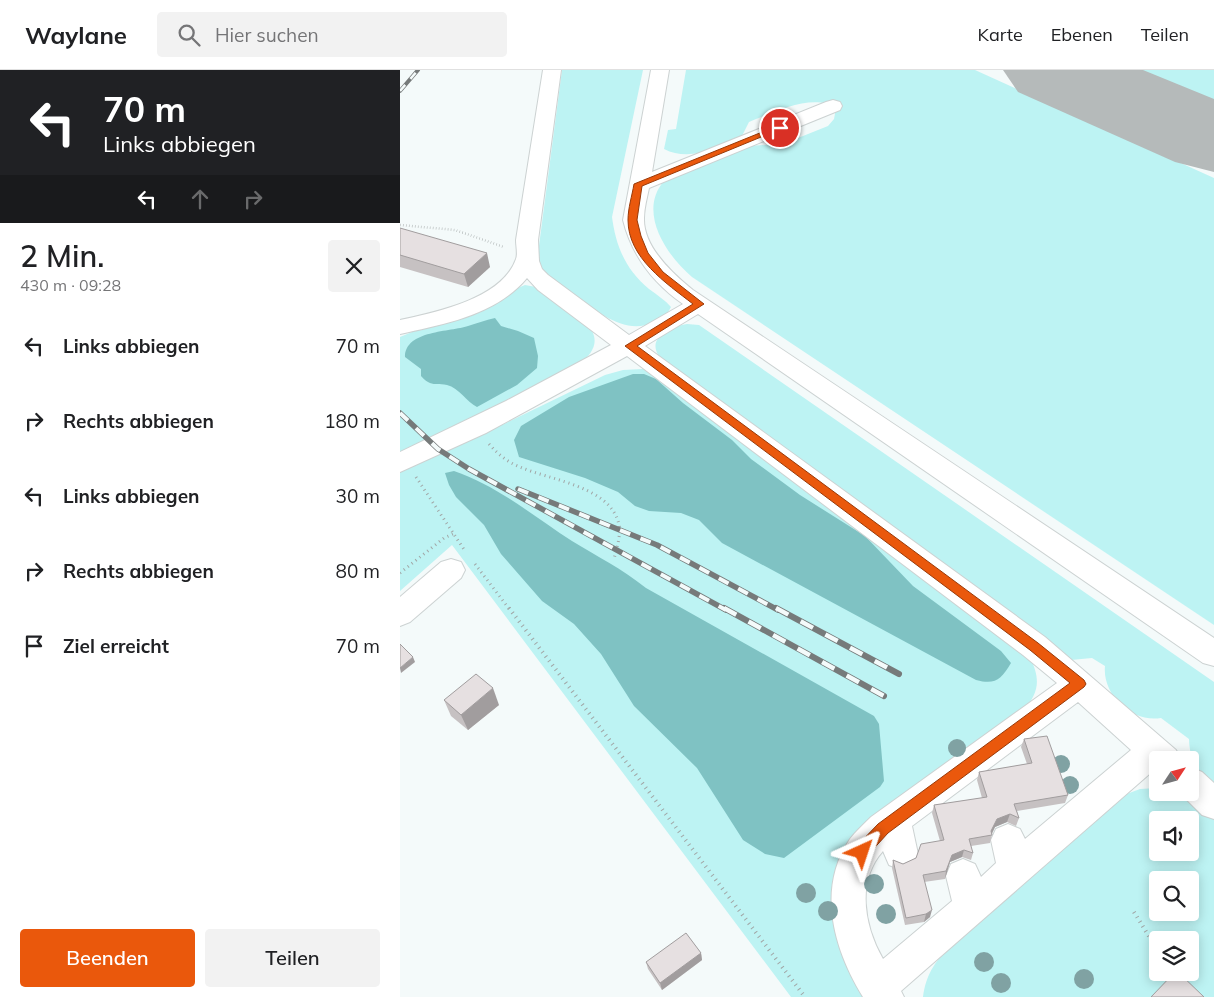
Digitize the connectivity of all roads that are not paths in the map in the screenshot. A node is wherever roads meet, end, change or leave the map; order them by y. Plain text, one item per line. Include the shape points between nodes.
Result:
1 (552, 70) edge
2 (660, 70) edge
3 (833, 106) dead end
4 (638, 184) junction
5 (527, 259) junction
6 (699, 304) junction
7 (400, 326) edge
8 (630, 346) junction
9 (408, 459) edge
10 (451, 570) dead end
11 (400, 614) edge
12 (1214, 654) edge
13 (1080, 684) junction
14 (1155, 751) edge
15 (1149, 762) edge
16 (1199, 790) edge
17 (1214, 804) edge
18 (894, 820) junction
19 (901, 854) dead end
20 (881, 992) edge

1 - 5 street
2 - 4 street
3 - 4 street
4 - 6 street via 632,220 644,253 660,274
5 - 7 street via 514,280 480,303 448,316
5 - 8 street via 531,271 546,285
6 - 8 street
6 - 12 street
8 - 9 street
8 - 13 street via 1034,646
10 - 11 street
13 - 14 street
13 - 18 street via 1028,735 941,800
15 - 20 street via 1057,817 967,891 920,935
16 - 17 street
18 - 19 street
18 - 20 street via 862,852 850,879 848,909 856,946

